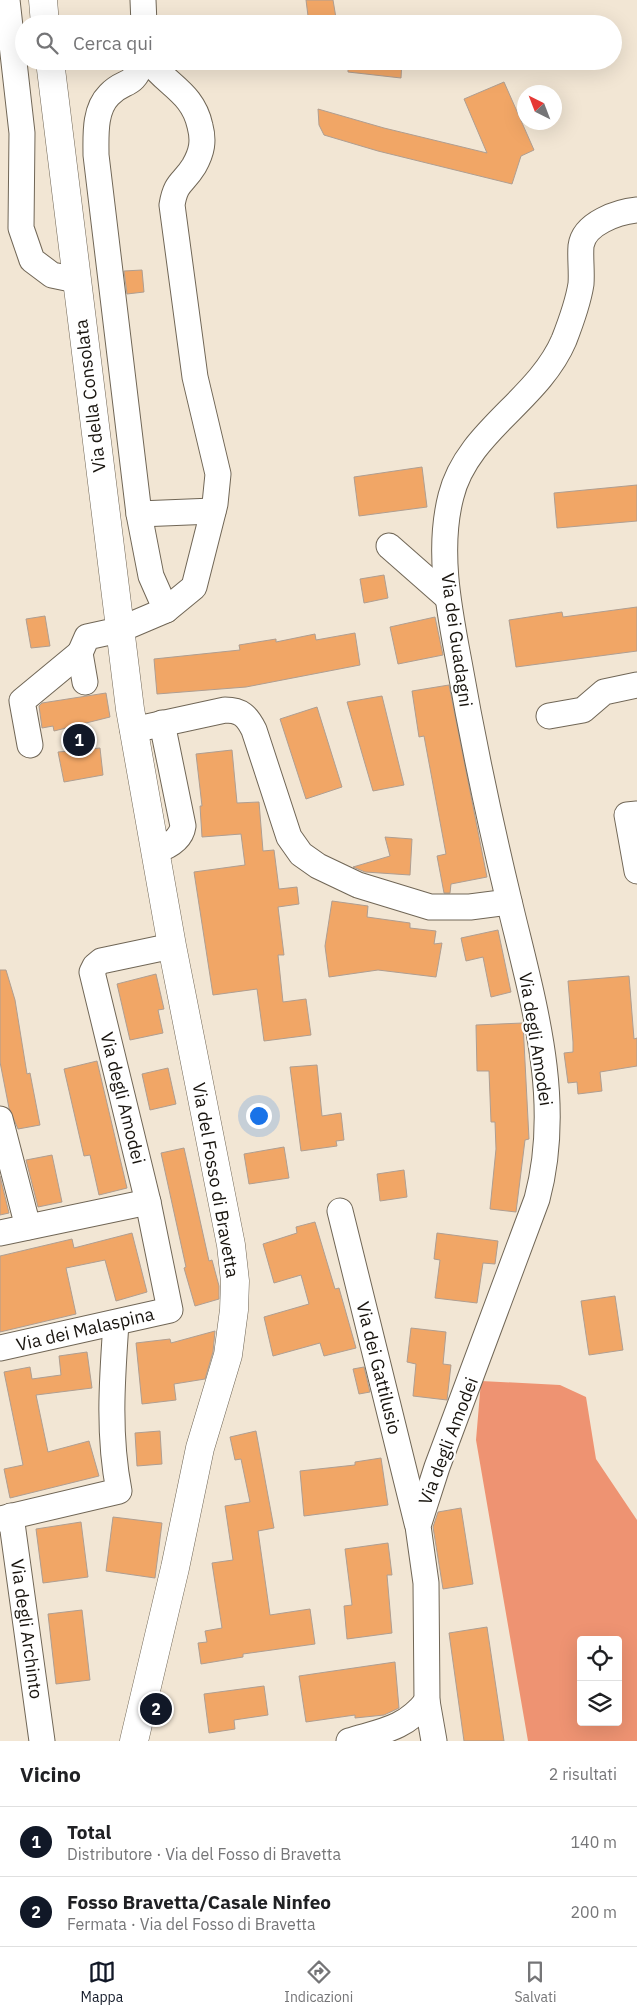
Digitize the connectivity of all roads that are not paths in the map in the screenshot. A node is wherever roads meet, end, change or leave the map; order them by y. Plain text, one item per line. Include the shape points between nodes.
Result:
1 (7, 0) edge
2 (43, 0) edge
3 (143, 0) edge
4 (44, 15) edge
5 (144, 15) edge
6 (51, 70) edge
7 (140, 70) edge
8 (156, 70) edge
9 (637, 210) edge
10 (76, 280) junction
11 (213, 511) junction
12 (139, 514) junction
13 (389, 546) dead end
14 (447, 596) junction
15 (166, 610) junction
16 (119, 630) junction
17 (80, 652) junction
18 (85, 682) dead end
19 (637, 686) edge
20 (549, 716) dead end
21 (162, 724) junction
22 (133, 730) junction
23 (30, 745) dead end
24 (637, 814) edge
25 (155, 850) junction
26 (637, 871) edge
27 (509, 902) junction
28 (172, 946) junction
29 (0, 1119) edge
30 (148, 1202) junction
31 (340, 1211) dead end
32 (28, 1227) junction
33 (0, 1233) edge
34 (170, 1310) joint
35 (116, 1323) junction
36 (0, 1348) edge
37 (6, 1518) edge
38 (418, 1526) junction
39 (427, 1701) junction
40 (42, 1741) edge
41 (134, 1741) edge
42 (349, 1741) edge
43 (434, 1741) edge

1 - 10 street via 22,133 21,228 32,260 52,275
2 - 4 main road
3 - 5 street
6 - 10 main road, Via della Consolata
7 - 12 street via 137,78 108,96 97,120 96,155
8 - 11 street via 190,100 198,113 204,143 194,166 174,189 172,204 195,377 218,474
9 - 14 street, Via dei Guadagni via 610,218 586,234 581,247 579,294 557,355 473,451 457,476 446,520
10 - 16 main road, Via della Consolata
11 - 12 street
11 - 15 street via 194,587
12 - 15 street via 151,576
13 - 14 street
14 - 27 street, Via dei Guadagni via 472,737
15 - 16 street
16 - 17 street via 86,637
16 - 22 main road, Via della Consolata
17 - 18 street
17 - 23 street via 22,701
19 - 20 street via 612,689 599,695 583,710
21 - 22 street
21 - 25 street via 183,826 177,838
21 - 27 street via 225,710 245,715 258,742 292,843 306,858 330,873 395,898 430,907 470,907
22 - 25 main road, Via del Fosso di Bravetta
24 - 26 street via 627,815
25 - 28 main road, Via del Fosso di Bravetta
27 - 38 street, Via degli Amodei via 529,983 545,1070 548,1116 546,1165 538,1199
28 - 30 street, Via degli Amodei via 101,961 92,972
28 - 41 main road, Via del Fosso di Bravetta via 231,1245 234,1310 228,1355 200,1448
29 - 32 street
30 - 32 street
30 - 34 street, Via degli Amodei
31 - 38 street, Via dei Gattilusio
32 - 33 street
34 - 35 street, Via dei Malaspina
35 - 36 street, Via dei Malaspina
35 - 37 street via 111,1422 118,1492
37 - 40 street, Via degli Archinto
38 - 39 street, Via degli Amodei via 426,1583
39 - 42 street via 405,1723
39 - 43 street, Via degli Amodei

